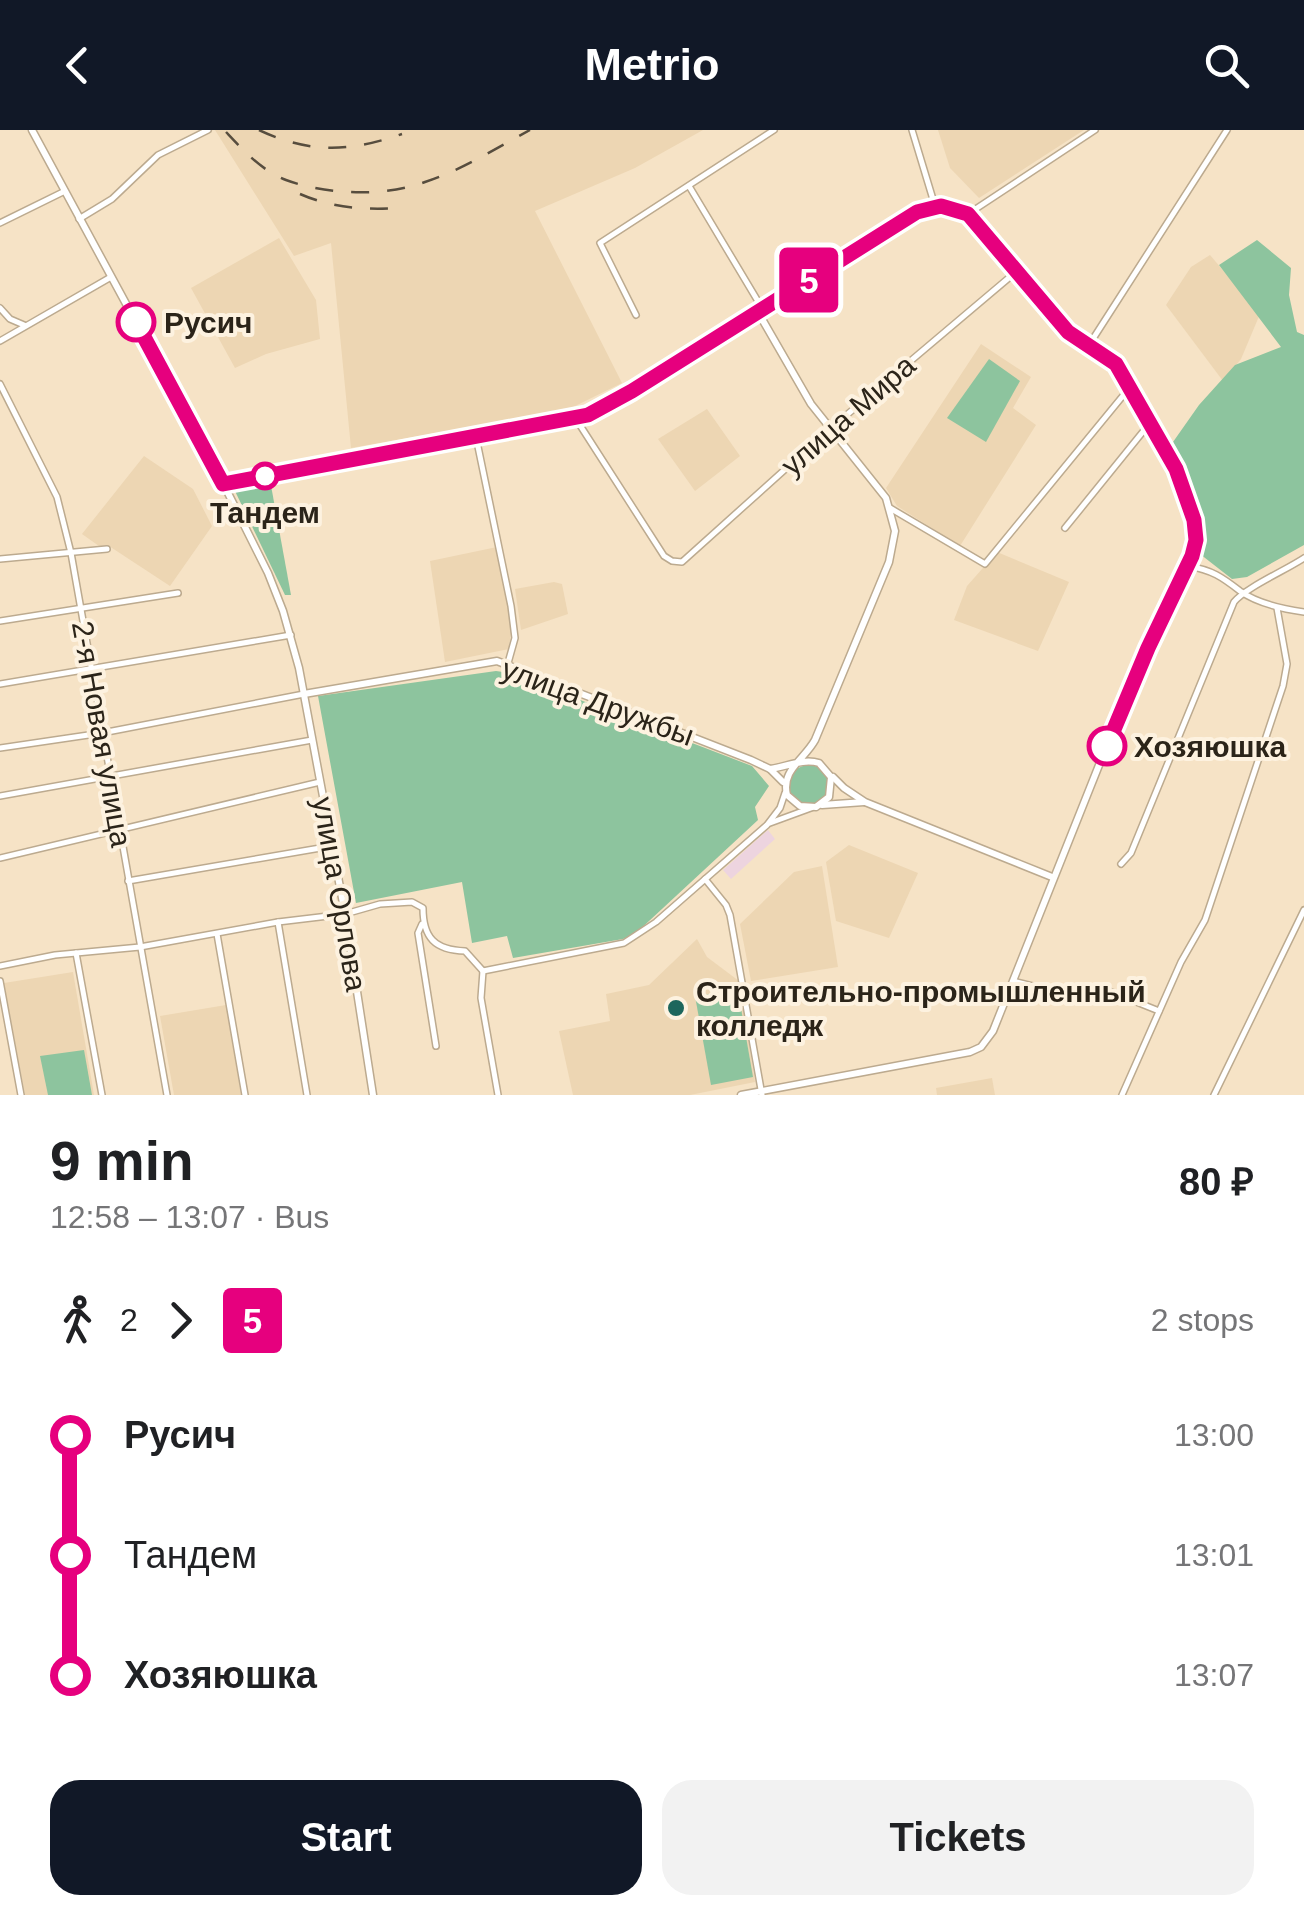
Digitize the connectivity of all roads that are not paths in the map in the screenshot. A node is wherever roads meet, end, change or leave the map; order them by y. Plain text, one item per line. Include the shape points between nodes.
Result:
1 (32, 130) edge
2 (208, 130) edge
3 (774, 130) edge
4 (912, 130) edge
5 (1095, 130) edge
6 (1227, 130) edge
7 (690, 186) junction
8 (65, 190) junction
9 (935, 206) junction
10 (968, 214) junction
11 (79, 219) junction
12 (0, 223) edge
13 (1017, 271) junction
14 (112, 277) junction
15 (0, 308) edge
16 (760, 311) junction
17 (636, 315) dead end
18 (24, 326) junction
19 (0, 341) edge
20 (1089, 345) junction
21 (0, 384) edge
22 (1130, 386) junction
23 (576, 419) junction
24 (1150, 423) junction
25 (830, 429) junction
26 (476, 437) junction
27 (223, 484) junction
28 (890, 508) junction
29 (1065, 528) dead end
30 (108, 549) dead end
31 (71, 552) junction
32 (0, 558) edge
33 (1304, 558) edge
34 (1188, 566) junction
35 (1242, 592) junction
36 (178, 593) dead end
37 (1277, 608) junction
38 (80, 609) junction
39 (1304, 612) edge
40 (0, 621) edge
41 (291, 635) junction
42 (508, 664) junction
43 (92, 670) junction
44 (0, 684) edge
45 (304, 694) junction
46 (102, 733) junction
47 (312, 740) junction
48 (815, 740) junction
49 (0, 748) edge
50 (798, 763) junction
51 (770, 769) junction
52 (827, 769) junction
53 (109, 776) junction
54 (320, 782) junction
55 (785, 787) junction
56 (0, 796) edge
57 (865, 802) junction
58 (821, 805) junction
59 (811, 808) junction
60 (767, 825) junction
61 (118, 831) junction
62 (332, 846) junction
63 (0, 858) edge
64 (1121, 864) dead end
65 (1052, 877) junction
66 (705, 879) junction
67 (128, 882) junction
68 (1304, 910) edge
69 (345, 914) junction
70 (278, 922) junction
71 (422, 924) junction
72 (216, 934) junction
73 (140, 947) junction
74 (76, 953) junction
75 (0, 966) edge
76 (483, 971) junction
77 (0, 981) edge
78 (1012, 981) junction
79 (1159, 1011) junction
80 (436, 1046) dead end
81 (762, 1093) edge
82 (21, 1095) edge
83 (102, 1095) edge
84 (167, 1095) edge
85 (246, 1095) edge
86 (307, 1095) edge
87 (373, 1095) edge
88 (498, 1095) edge
89 (740, 1095) edge
90 (1122, 1095) edge
91 (1214, 1095) edge

1 - 8 main road, улица Орлова
2 - 11 street via 158,155 112,199
3 - 7 street
4 - 9 street
5 - 10 street
6 - 20 street
7 - 16 street
7 - 17 street via 600,243
8 - 11 main road, улица Орлова
8 - 12 street
9 - 10 main road
9 - 16 main road
10 - 13 main road
11 - 14 main road, улица Орлова
13 - 20 main road via 1068,332
13 - 25 street, улица Мира
14 - 18 street
14 - 27 main road, улица Орлова
15 - 18 street
16 - 23 main road
16 - 25 main road
18 - 19 street
20 - 22 main road via 1116,364
21 - 31 street, 2-я Новая улица via 57,497
22 - 24 main road
22 - 28 street via 985,564
23 - 25 street, улица Мира via 664,556 682,562
23 - 26 main road
24 - 29 street
24 - 34 main road via 1194,520
25 - 28 main road
26 - 27 main road
26 - 42 street via 511,606 515,638
27 - 41 main road, улица Орлова
28 - 48 main road via 889,562
30 - 31 street
31 - 32 street
31 - 38 street, 2-я Новая улица
33 - 35 street
34 - 35 street via 1216,572
34 - 65 main road
35 - 37 street
35 - 64 street
36 - 38 street
37 - 39 street
37 - 79 street via 1287,664 1283,686 1205,920
38 - 40 street
38 - 43 street, 2-я Новая улица
41 - 43 street
41 - 45 main road, улица Орлова
42 - 45 main road, улица Дружбы via 486,662
42 - 51 main road, улица Дружбы
43 - 44 street
43 - 46 street, 2-я Новая улица
45 - 46 street
45 - 47 main road, улица Орлова
46 - 49 street
46 - 53 street, 2-я Новая улица
47 - 53 street
47 - 54 main road, улица Орлова
48 - 50 main road
48 - 52 main road
50 - 51 main road
50 - 52 main road
50 - 55 main road
51 - 55 main road
52 - 57 main road
52 - 58 main road via 831,792
53 - 56 street
53 - 61 street, 2-я Новая улица
54 - 61 street
54 - 62 main road, улица Орлова
55 - 59 main road via 795,804
55 - 60 street
57 - 58 main road
57 - 65 main road
58 - 59 main road
59 - 60 street
60 - 66 street
61 - 63 street
61 - 67 street, 2-я Новая улица
62 - 67 street
62 - 69 main road, улица Орлова
65 - 78 main road
66 - 76 street via 624,943
66 - 81 street via 730,915
67 - 73 street, 2-я Новая улица
68 - 91 street
69 - 70 street
69 - 71 street via 412,902 423,908
69 - 87 main road, улица Орлова
70 - 72 street
70 - 86 street
71 - 76 street via 428,936 465,950
71 - 80 street
72 - 73 street
72 - 85 street
73 - 74 street
73 - 84 street, 2-я Новая улица
74 - 75 street
74 - 83 street
76 - 88 street
77 - 82 street
78 - 79 street via 1057,992 1108,991
78 - 81 main road via 990,1038 970,1052
79 - 90 street
81 - 89 main road

